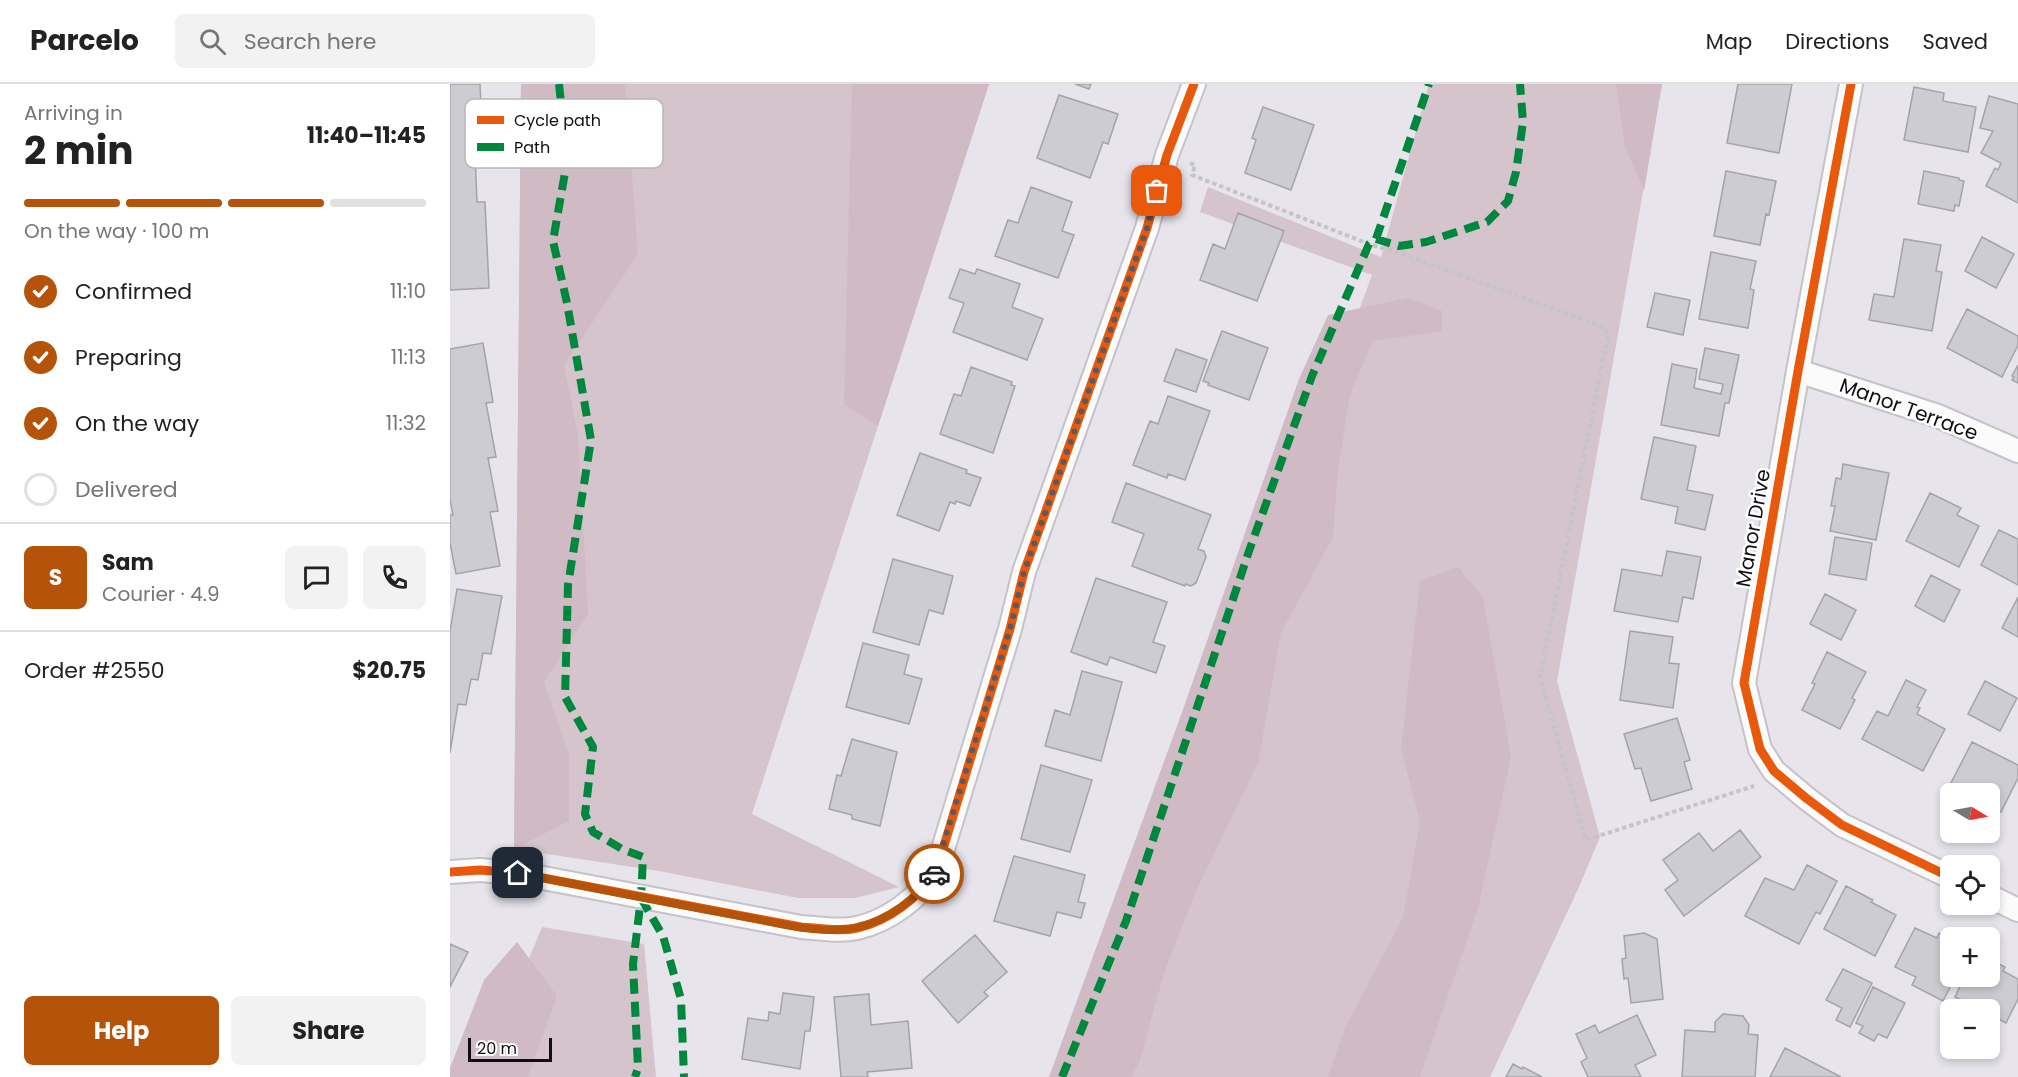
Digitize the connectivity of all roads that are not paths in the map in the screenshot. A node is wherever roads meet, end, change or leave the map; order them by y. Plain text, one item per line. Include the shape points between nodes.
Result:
1 (1194, 84) edge
2 (1851, 84) edge
3 (1798, 371) junction
4 (2018, 451) edge
5 (450, 872) edge
6 (1940, 872) edge
7 (2000, 901) edge
8 (2018, 910) edge

1 - 5 street via 1024,572 936,872 923,890 878,920 857,928 828,929 518,873
2 - 3 street, Manor Drive
3 - 4 street, Manor Terrace via 1938,416
3 - 6 street, Manor Drive via 1744,683 1760,749 1774,771 1842,825
7 - 8 street

